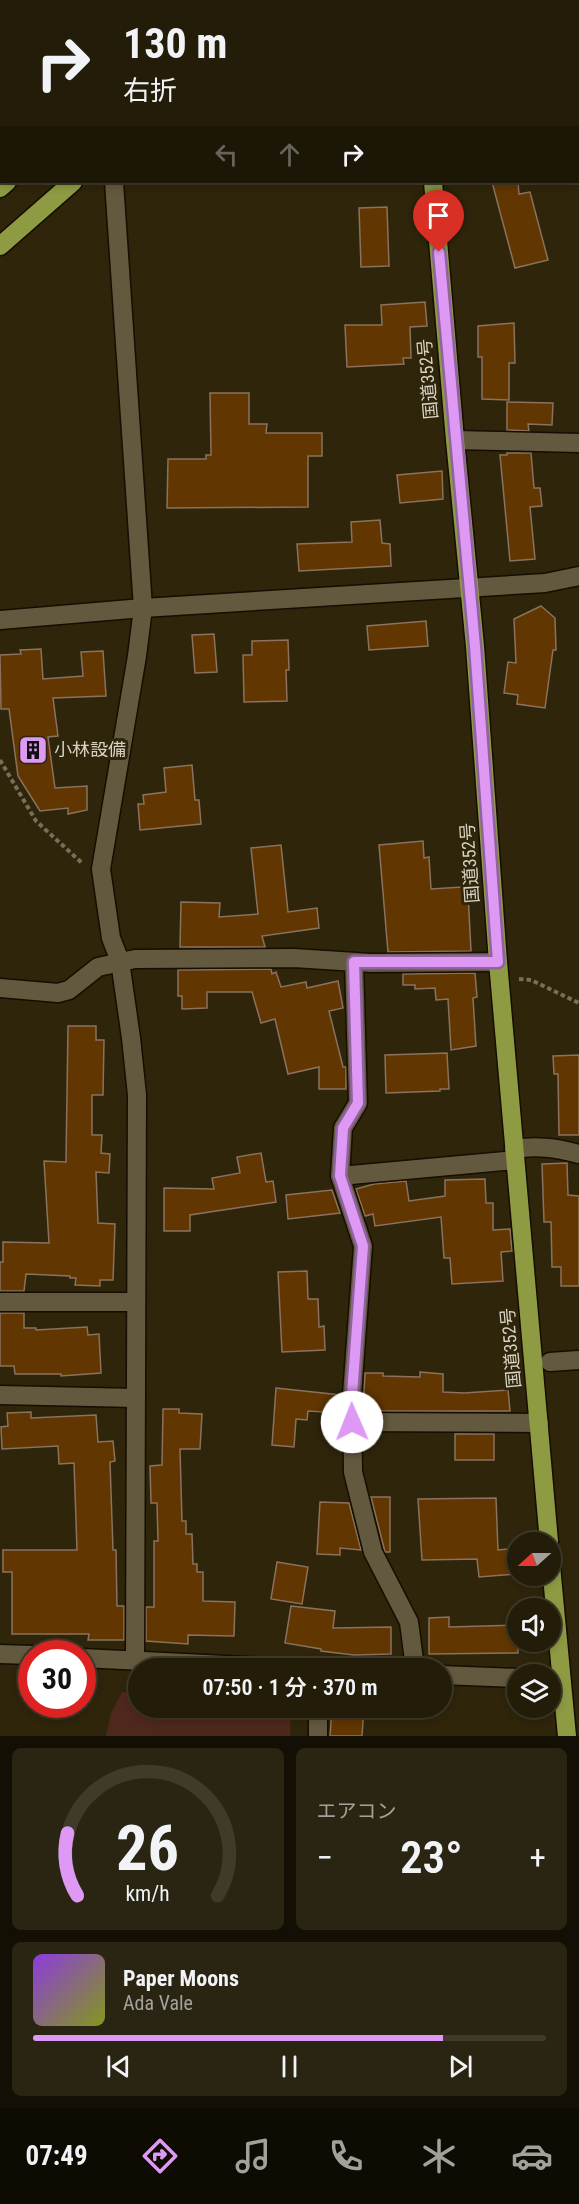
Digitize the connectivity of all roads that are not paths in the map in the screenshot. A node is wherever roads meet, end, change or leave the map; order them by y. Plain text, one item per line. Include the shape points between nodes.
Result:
1 (72, 183) edge
2 (114, 183) edge
3 (433, 183) edge
4 (0, 246) edge
5 (454, 440) junction
6 (579, 443) edge
7 (579, 576) edge
8 (468, 587) junction
9 (143, 608) junction
10 (0, 620) edge
11 (120, 961) junction
12 (354, 962) junction
13 (499, 970) junction
14 (0, 988) edge
15 (579, 1154) edge
16 (515, 1155) junction
17 (340, 1176) junction
18 (0, 1302) edge
19 (136, 1302) junction
20 (579, 1360) edge
21 (550, 1362) dead end
22 (0, 1395) edge
23 (135, 1398) junction
24 (352, 1422) junction
25 (539, 1423) junction
26 (548, 1532) edge
27 (552, 1586) edge
28 (0, 1654) edge
29 (18, 1655) edge
30 (135, 1658) edge
31 (414, 1658) edge
32 (96, 1659) edge
33 (128, 1660) edge
34 (555, 1664) edge
35 (452, 1675) edge
36 (507, 1677) edge
37 (561, 1705) edge
38 (318, 1718) edge
39 (318, 1736) edge
40 (567, 1736) edge

1 - 4 highway
2 - 9 street
3 - 5 highway, 国道352号
5 - 6 street
5 - 8 highway, 国道352号
7 - 8 street via 545,583
8 - 9 street
8 - 13 highway, 国道352号
9 - 10 street
9 - 11 street via 101,869 111,938
11 - 12 street via 294,958
11 - 14 street via 98,967 69,990 58,993
11 - 19 street via 137,1095
12 - 13 street
12 - 17 street via 358,1103 343,1128
13 - 16 highway, 国道352号
15 - 16 street via 530,1146
16 - 17 street
16 - 25 highway, 国道352号
17 - 24 street via 363,1246
18 - 19 street
19 - 23 street
20 - 21 street
22 - 23 street
23 - 30 street
24 - 25 street
24 - 31 street via 353,1472 373,1552 409,1622
25 - 26 highway, 国道352号
27 - 34 highway
28 - 29 street
32 - 33 street
35 - 36 street
37 - 40 highway
38 - 39 street

